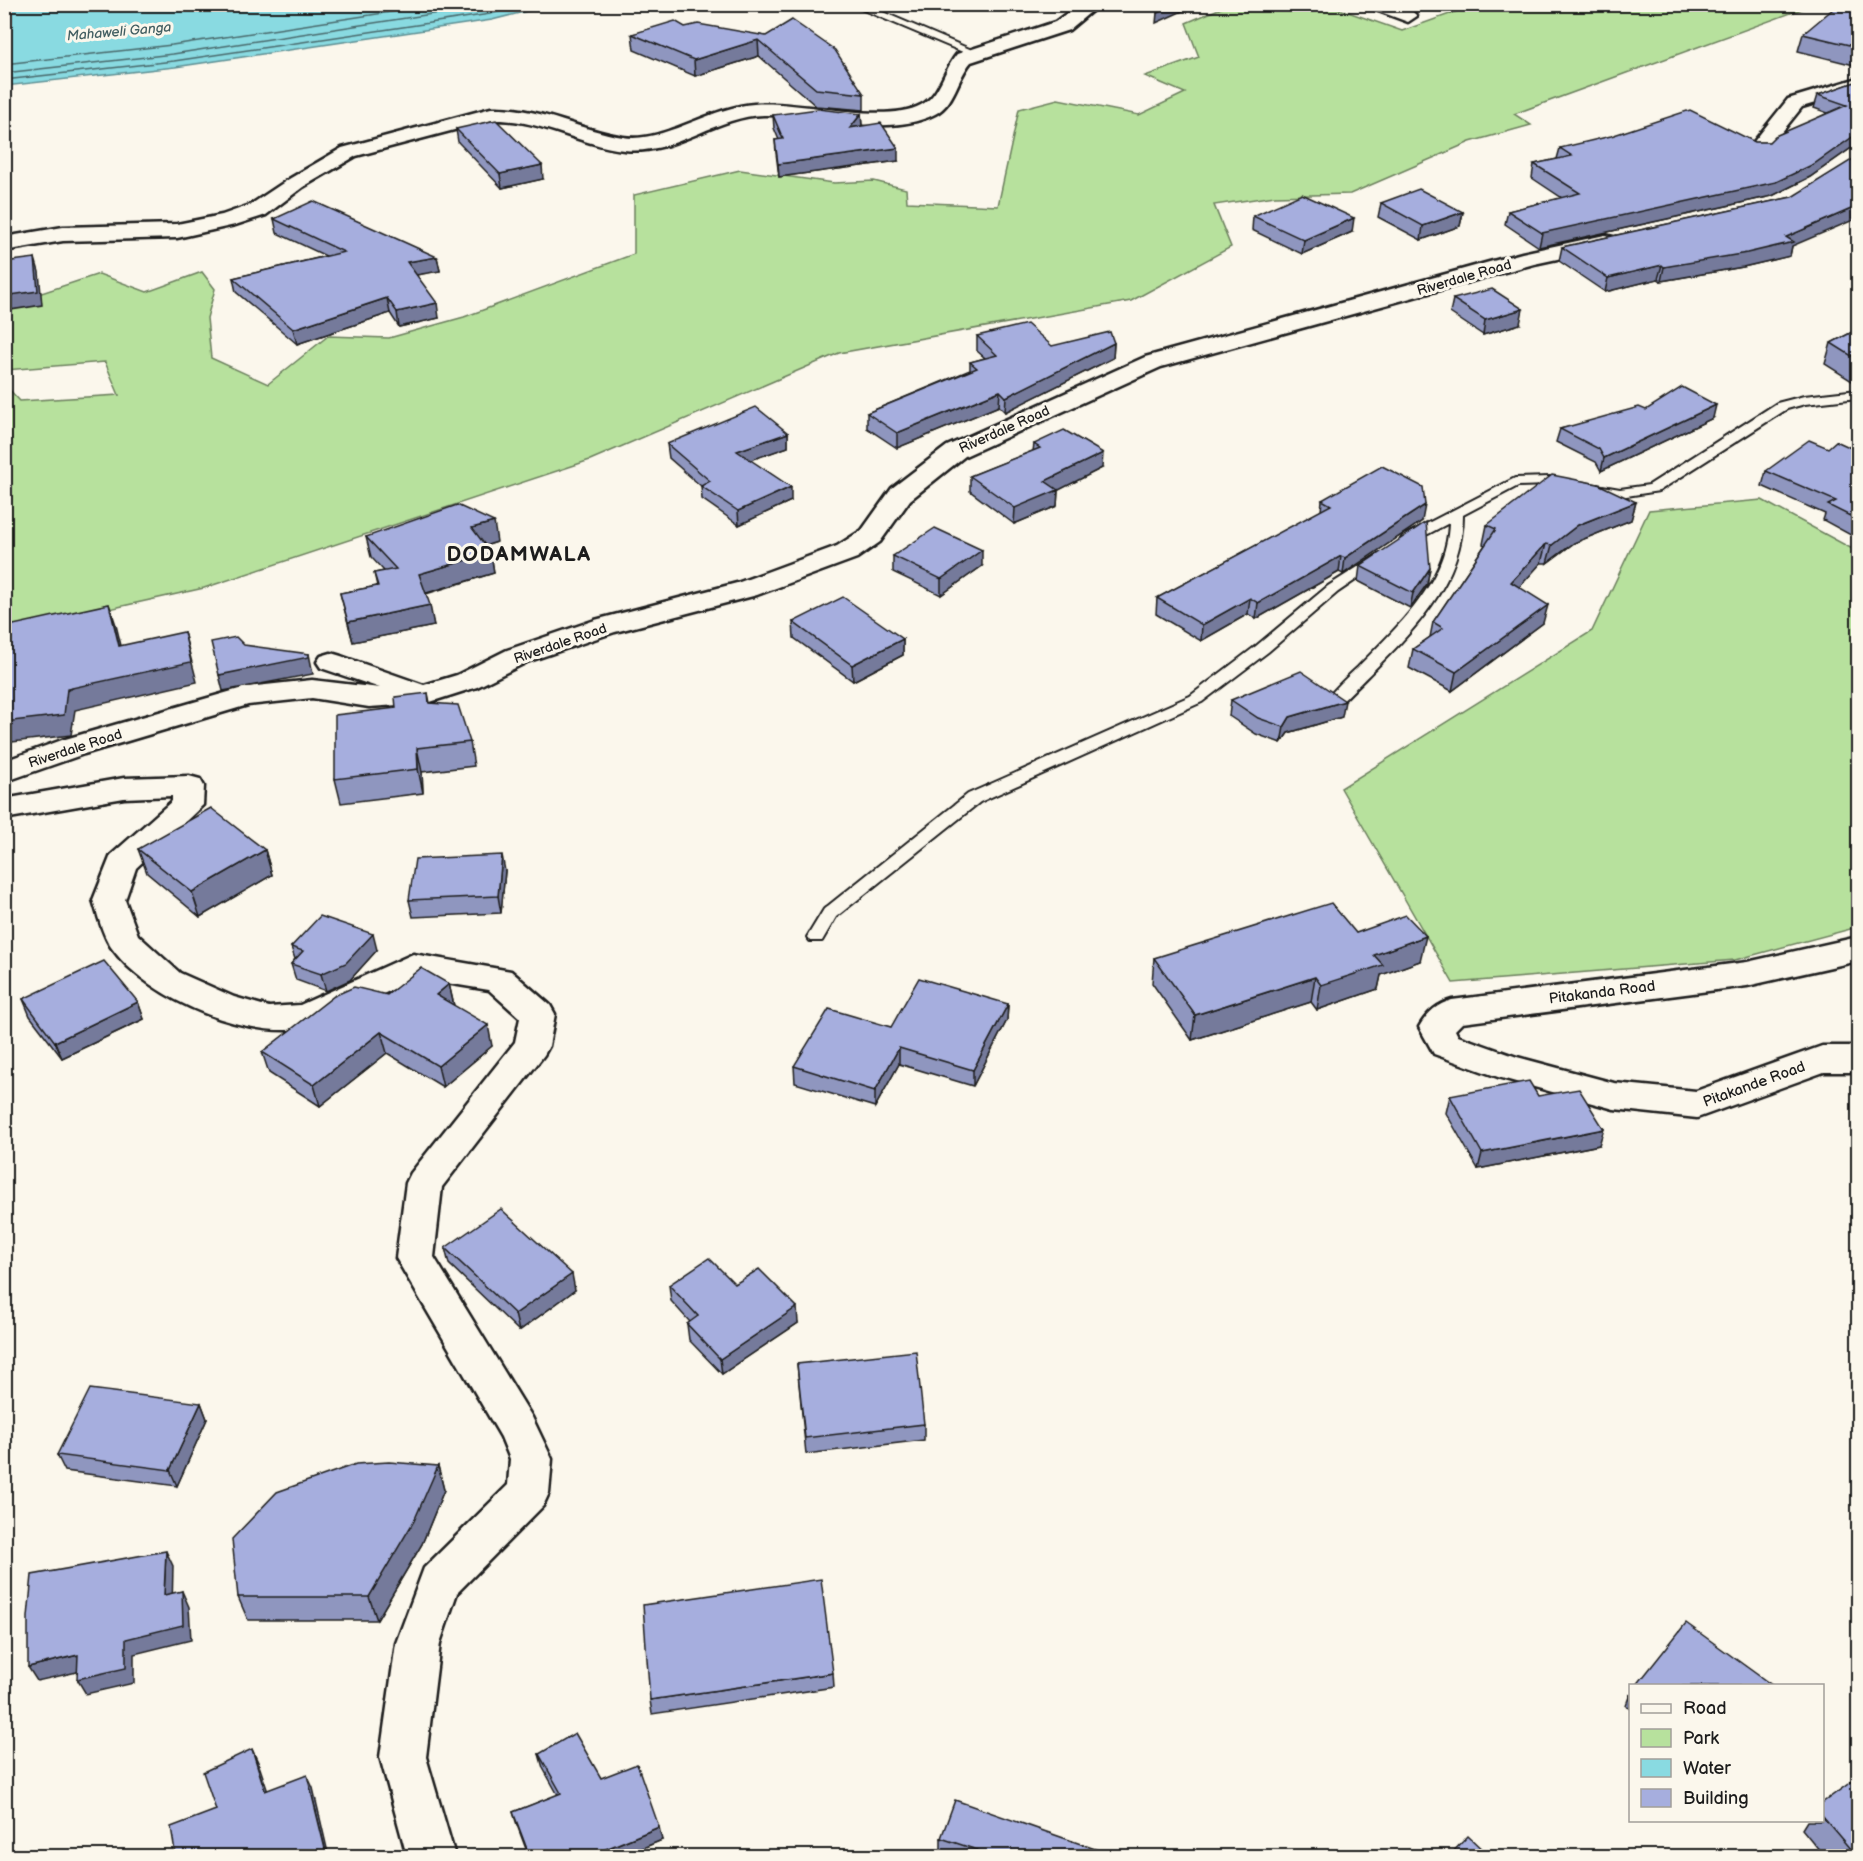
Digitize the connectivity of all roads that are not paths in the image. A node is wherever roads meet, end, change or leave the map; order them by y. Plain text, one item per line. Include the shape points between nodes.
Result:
1 (854, 4) edge
2 (1091, 4) edge
3 (1376, 4) edge
4 (1408, 16) dead end
5 (974, 52) junction
6 (1858, 84) edge
7 (1758, 149) edge
8 (1632, 236) edge
9 (4, 244) edge
10 (1858, 394) edge
11 (1456, 514) junction
12 (331, 662) dead end
13 (427, 694) junction
14 (1334, 700) edge
15 (4, 772) edge
16 (4, 809) edge
17 (816, 937) dead end
18 (1858, 949) edge
19 (1858, 1059) edge
20 (1510, 1068) joint
21 (431, 1857) edge

1 - 5 lane
2 - 5 street via 1062,26
3 - 4 street
5 - 9 street via 958,63 947,90 929,110 908,115 882,118 744,110 661,142 642,145 624,144 512,113 491,114 349,152 258,210 228,220 177,231 63,234
6 - 7 street via 1795,103
8 - 13 street, Riverdale Road via 1530,258 1153,362 956,451 901,494 871,536 847,552 747,589 605,626 517,656 467,681
10 - 11 lane via 1782,406 1641,493 1624,494 1531,478 1515,482
11 - 14 lane via 1450,560 1418,611
11 - 17 lane via 1424,528 1333,589 1196,699 974,798 830,913
12 - 13 street
13 - 15 street, Riverdale Road via 369,698 312,689 246,696 73,747
16 - 21 street via 124,788 189,786 187,805 122,863 110,900 124,940 168,982 223,1006 269,1019 305,1017 413,966 499,979 538,1014 532,1046 424,1183 415,1258 518,1429 531,1459 528,1493 439,1582 418,1643 403,1757
18 - 20 street, Pitakanda Road via 1747,974 1452,1012 1436,1027 1446,1045
19 - 20 street, Pitakande Road via 1822,1059 1697,1105 1614,1096

